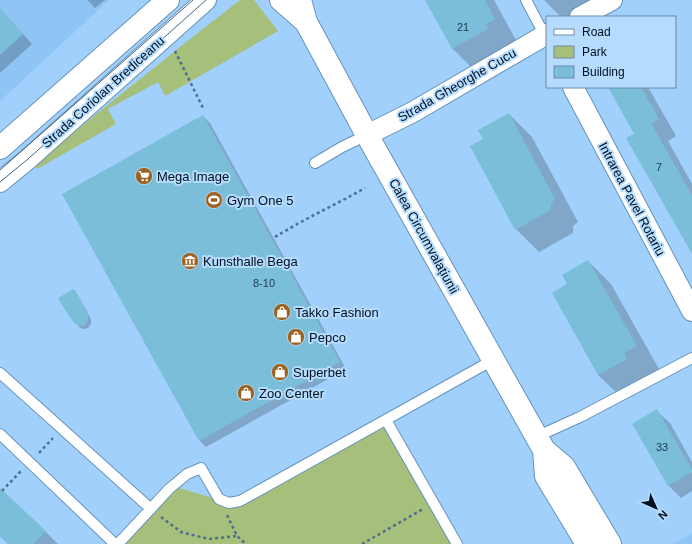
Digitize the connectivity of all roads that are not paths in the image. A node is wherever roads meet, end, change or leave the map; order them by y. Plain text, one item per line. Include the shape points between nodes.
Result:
1 (168, 0) edge
2 (206, 0) edge
3 (282, 0) edge
4 (300, 0) edge
5 (526, 0) edge
6 (612, 0) edge
7 (582, 16) edge
8 (306, 22) junction
9 (546, 36) edge
10 (573, 88) edge
11 (367, 135) junction
12 (0, 148) edge
13 (315, 163) dead end
14 (0, 182) edge
15 (692, 311) edge
16 (692, 358) edge
17 (493, 360) junction
18 (0, 373) edge
19 (386, 420) junction
20 (0, 434) edge
21 (540, 444) junction
22 (151, 510) junction
23 (115, 544) edge
24 (118, 544) edge
25 (457, 544) edge
26 (587, 544) edge
27 (610, 544) edge

1 - 12 main road, Strada Coriolan Brediceanu
2 - 14 street, Strada Coriolan Brediceanu
3 - 8 main road, Calea Circumvalațiunii
4 - 8 main road, Calea Circumvalațiunii
5 - 9 lane
6 - 7 street
8 - 11 main road, Calea Circumvalațiunii
9 - 11 street, Strada Gheorghe Cucu via 413,112
10 - 15 street, Intrarea Pavel Rotariu
11 - 13 lane
11 - 17 main road, Calea Circumvalațiunii
16 - 21 lane via 580,417
17 - 19 lane
17 - 21 main road, Calea Circumvalațiunii
18 - 22 lane
19 - 22 lane via 240,501 229,503 219,500 202,468 187,474 169,489
19 - 25 lane
20 - 23 lane
21 - 26 main road, Calea Circumvalațiunii via 546,476
21 - 27 main road, Calea Circumvalațiunii via 564,466
22 - 24 lane

